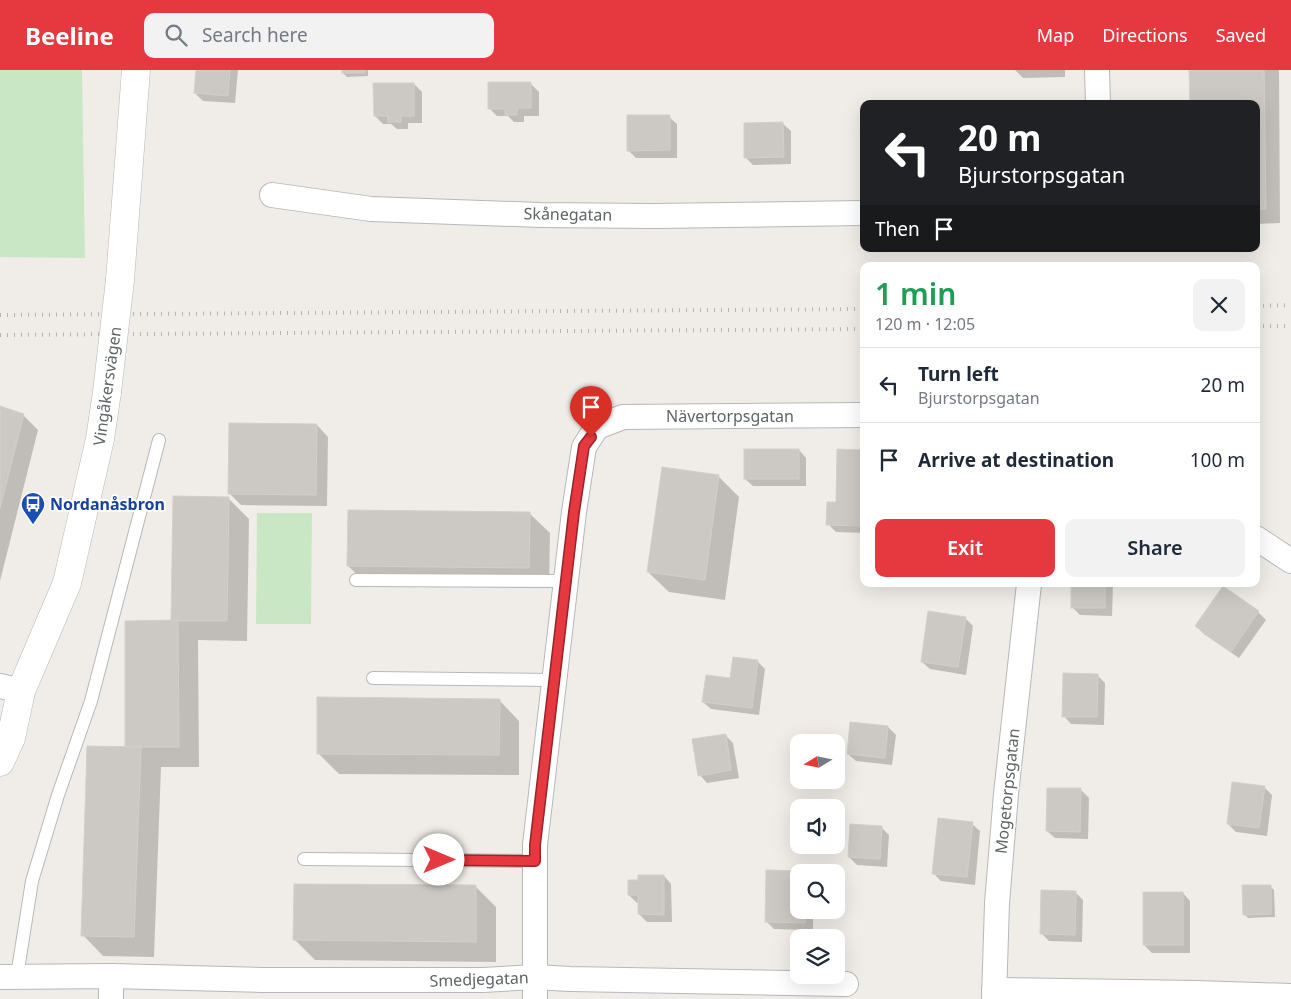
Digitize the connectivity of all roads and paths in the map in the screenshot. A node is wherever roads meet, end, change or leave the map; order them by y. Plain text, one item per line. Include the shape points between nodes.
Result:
1 (136, 70) edge
2 (1097, 70) edge
3 (1098, 100) edge
4 (272, 195) dead end
5 (860, 213) edge
6 (860, 416) edge
7 (159, 440) dead end
8 (1260, 541) edge
9 (1291, 561) edge
10 (356, 580) dead end
11 (565, 581) junction
12 (1029, 587) edge
13 (373, 678) dead end
14 (554, 680) junction
15 (10, 688) edge
16 (0, 722) edge
17 (0, 762) edge
18 (304, 859) dead end
19 (535, 861) junction
20 (8, 976) edge
21 (112, 976) junction
22 (846, 984) dead end
23 (535, 988) edge
24 (994, 994) edge
25 (1291, 996) edge
26 (111, 999) edge

1 - 15 main road, Vingåkersvägen, bridge via 120,280 100,440 67,583
2 - 3 street
4 - 5 street, Skånegatan via 371,208 540,215
6 - 11 street, Nävertorpsgatan via 623,417 598,427 584,446
7 - 20 lane via 91,701 32,881
8 - 9 street
10 - 11 lane
11 - 14 street
12 - 24 street, Mogetorpsgatan via 1002,844
13 - 14 lane
14 - 19 street
15 - 16 main road, Vingåkersvägen
15 - 17 main road, Vingåkersvägen via 11,738
18 - 19 lane
19 - 23 street
20 - 21 street
21 - 23 street, Smedjegatan via 483,980
21 - 26 street
22 - 23 street, Smedjegatan via 570,979
24 - 25 street via 1197,992

